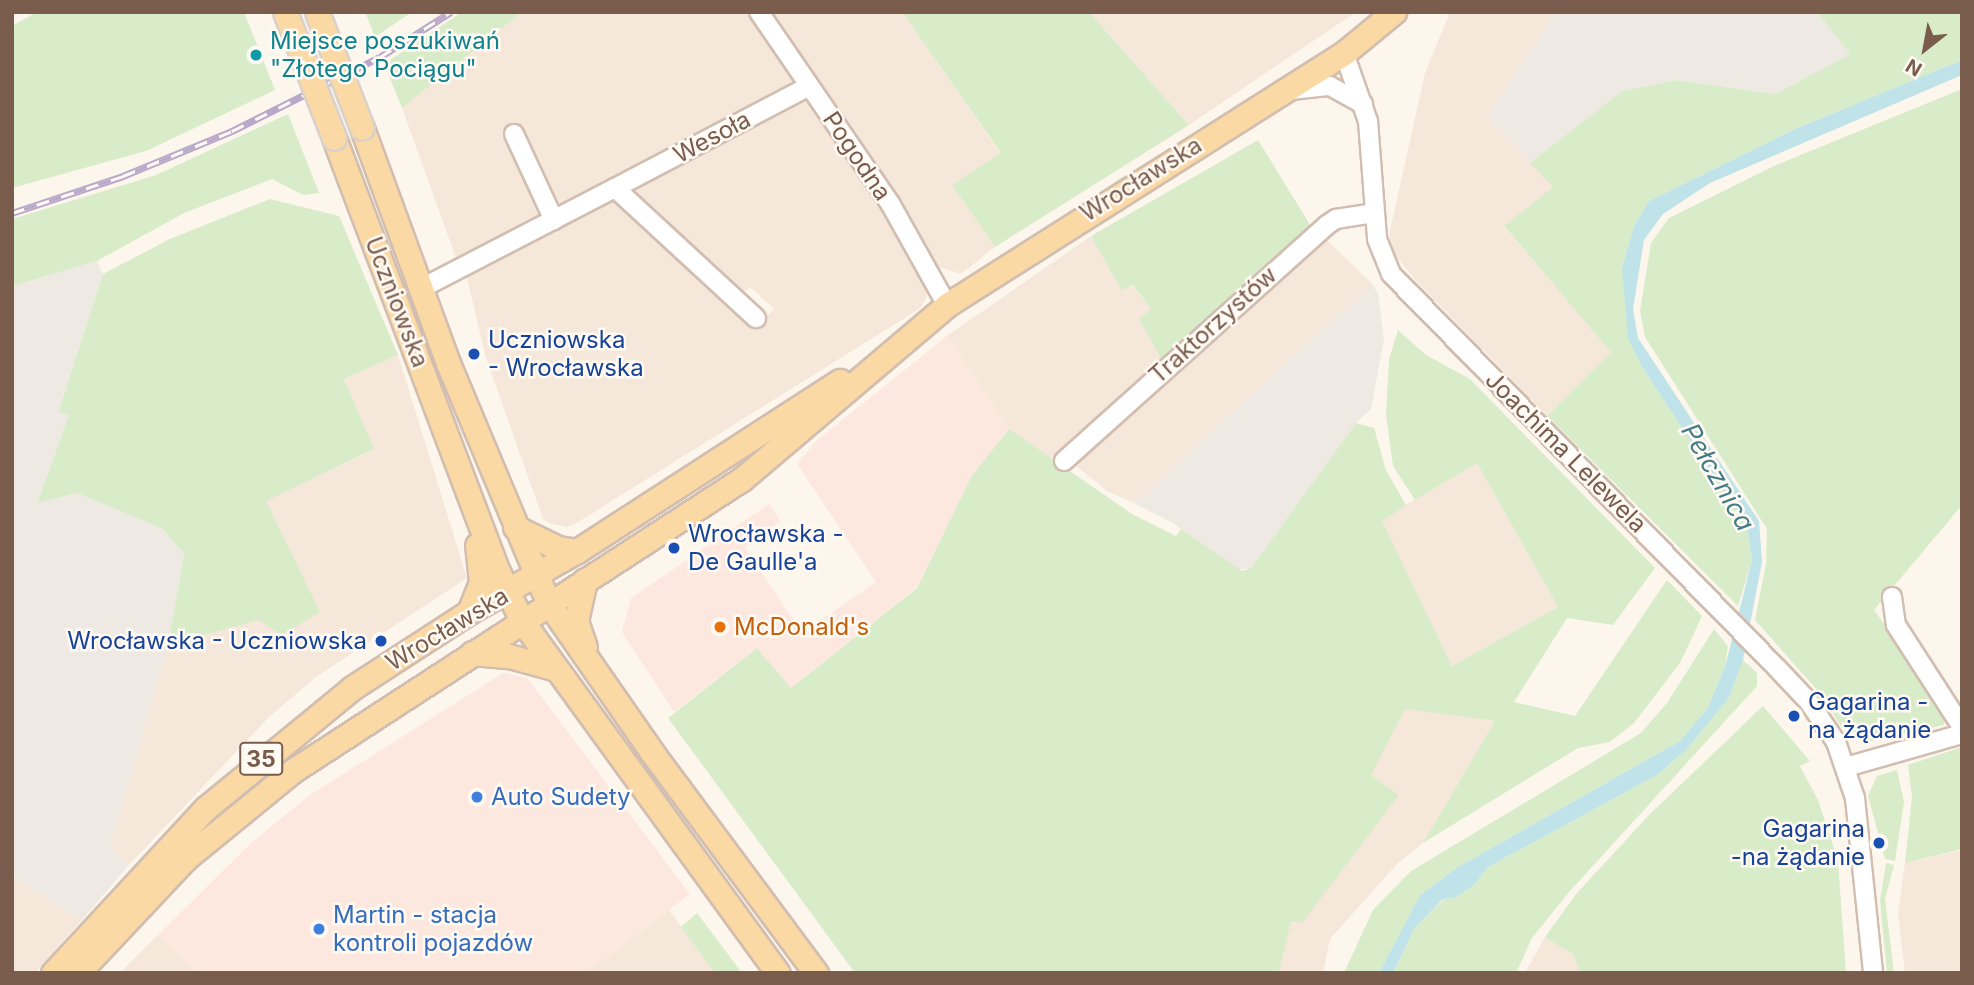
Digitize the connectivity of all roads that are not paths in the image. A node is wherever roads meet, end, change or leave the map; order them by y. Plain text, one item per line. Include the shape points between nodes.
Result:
1 (285, 12) edge
2 (317, 12) edge
3 (759, 12) edge
4 (1394, 12) edge
5 (1344, 52) junction
6 (809, 86) junction
7 (1277, 94) junction
8 (1363, 104) junction
9 (514, 134) dead end
10 (615, 188) junction
11 (1374, 213) junction
12 (554, 220) junction
13 (419, 289) junction
14 (947, 305) junction
15 (756, 317) dead end
16 (891, 350) junction
17 (1064, 461) dead end
18 (474, 511) junction
19 (515, 527) junction
20 (577, 551) junction
21 (535, 577) junction
22 (585, 580) junction
23 (508, 592) junction
24 (1892, 597) dead end
25 (549, 604) junction
26 (468, 612) junction
27 (522, 621) junction
28 (472, 653) junction
29 (553, 668) junction
30 (596, 673) junction
31 (1962, 727) edge
32 (1962, 734) edge
33 (1846, 767) junction
34 (740, 870) junction
35 (715, 887) junction
36 (53, 973) edge
37 (78, 973) edge
38 (778, 973) edge
39 (816, 973) edge
40 (1873, 973) edge

1 - 18 main road, Uczniowska, bridge
2 - 13 main road, Uczniowska, bridge
3 - 6 street, Pogodna
4 - 5 main road, Wrocławska
5 - 7 main road, Wrocławska
5 - 8 street, Joachima Lelewela
6 - 10 street, Wesoła
6 - 14 street, Pogodna via 891,205
7 - 8 street via 1330,86
7 - 14 main road, Wrocławska
8 - 11 street, Joachima Lelewela via 1372,156
9 - 12 street
10 - 12 street, Wesoła
10 - 15 street
11 - 17 street, Traktorzystów via 1336,219 1327,225
11 - 33 street, Joachima Lelewela via 1380,254 1391,274 1809,702
12 - 13 street, Wesoła
13 - 19 main road, Uczniowska
14 - 16 main road, Wrocławska
16 - 20 main road, Wrocławska
16 - 22 main road, Wrocławska via 742,479
18 - 23 main road, Uczniowska
18 - 26 main road via 482,571
19 - 20 main road via 558,548
19 - 21 main road, Uczniowska
20 - 21 main road, Wrocławska
21 - 23 main road, Wrocławska / 35
21 - 25 main road, Uczniowska
22 - 25 main road, Wrocławska
22 - 30 main road via 577,628
23 - 26 main road, Wrocławska / 35
23 - 27 main road, Uczniowska
24 - 31 street via 1896,625
25 - 27 main road, Wrocławska
25 - 30 main road, Uczniowska
26 - 36 main road, Wrocławska / 35 via 352,688 249,769 169,844
27 - 28 main road, Wrocławska / 35
27 - 29 main road, Uczniowska
28 - 29 main road via 509,656
28 - 37 main road, Wrocławska / 35 via 293,770 215,831
29 - 35 main road, Uczniowska
30 - 34 main road
32 - 33 street
33 - 40 street, Joachima Lelewela via 1855,798
34 - 35 main road
34 - 39 main road
35 - 38 main road, Uczniowska

